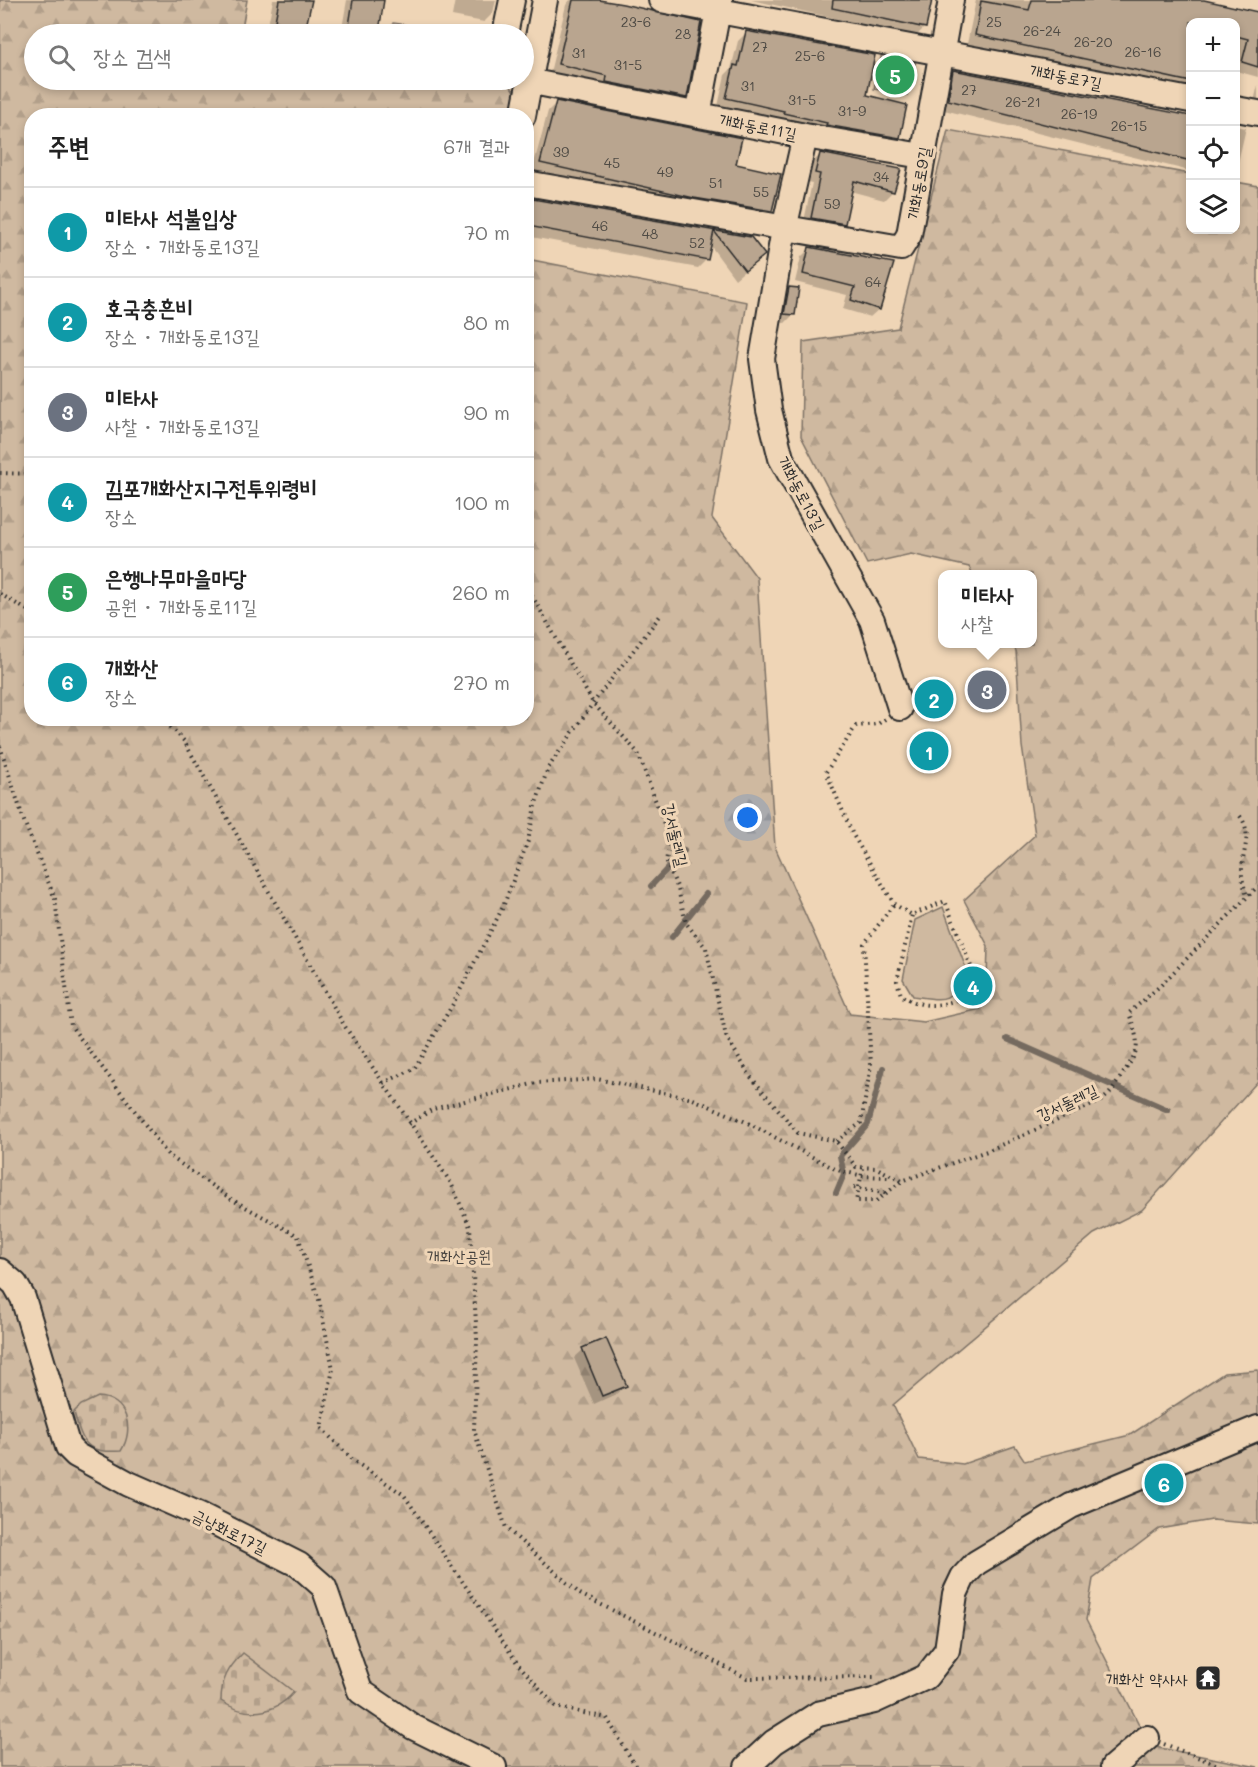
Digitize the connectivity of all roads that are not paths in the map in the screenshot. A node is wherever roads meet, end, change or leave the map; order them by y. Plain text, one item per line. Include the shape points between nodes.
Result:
1 (512, 0) edge
2 (545, 0) edge
3 (662, 0) edge
4 (951, 0) edge
5 (719, 5) edge
6 (507, 24) edge
7 (534, 44) edge
8 (941, 52) junction
9 (534, 78) edge
10 (525, 90) edge
11 (1186, 99) edge
12 (524, 108) edge
13 (1240, 110) edge
14 (1258, 113) edge
15 (698, 115) junction
16 (805, 136) junction
17 (922, 156) junction
18 (534, 184) edge
19 (784, 229) junction
20 (900, 708) road end
21 (0, 1271) edge
22 (1258, 1428) edge
23 (1147, 1738) road end
24 (494, 1767) edge
25 (747, 1767) edge
26 (1113, 1767) edge

1 - 6 street
2 - 7 street
3 - 5 street
4 - 8 street, 개화동로9길
5 - 8 street
5 - 15 street, 개화동로11길
8 - 11 street, 개화동로7길
8 - 17 street, 개화동로9길
9 - 15 street
10 - 12 street
13 - 14 street
15 - 16 street, 개화동로11길
16 - 17 street, 개화동로11길
16 - 19 street, 개화동로13길
17 - 19 street, 개화동로9길 via 909,235 901,248
18 - 19 street
19 - 20 street, 개화동로13길 via 762,359 769,410 781,458 872,620
21 - 24 street, 금낭화로17길 via 23,1298 68,1447 129,1484 307,1570 324,1587 360,1691 413,1727
22 - 25 street via 1071,1506 976,1563 955,1594 947,1650 926,1677 874,1701 818,1714 774,1742
23 - 26 street

